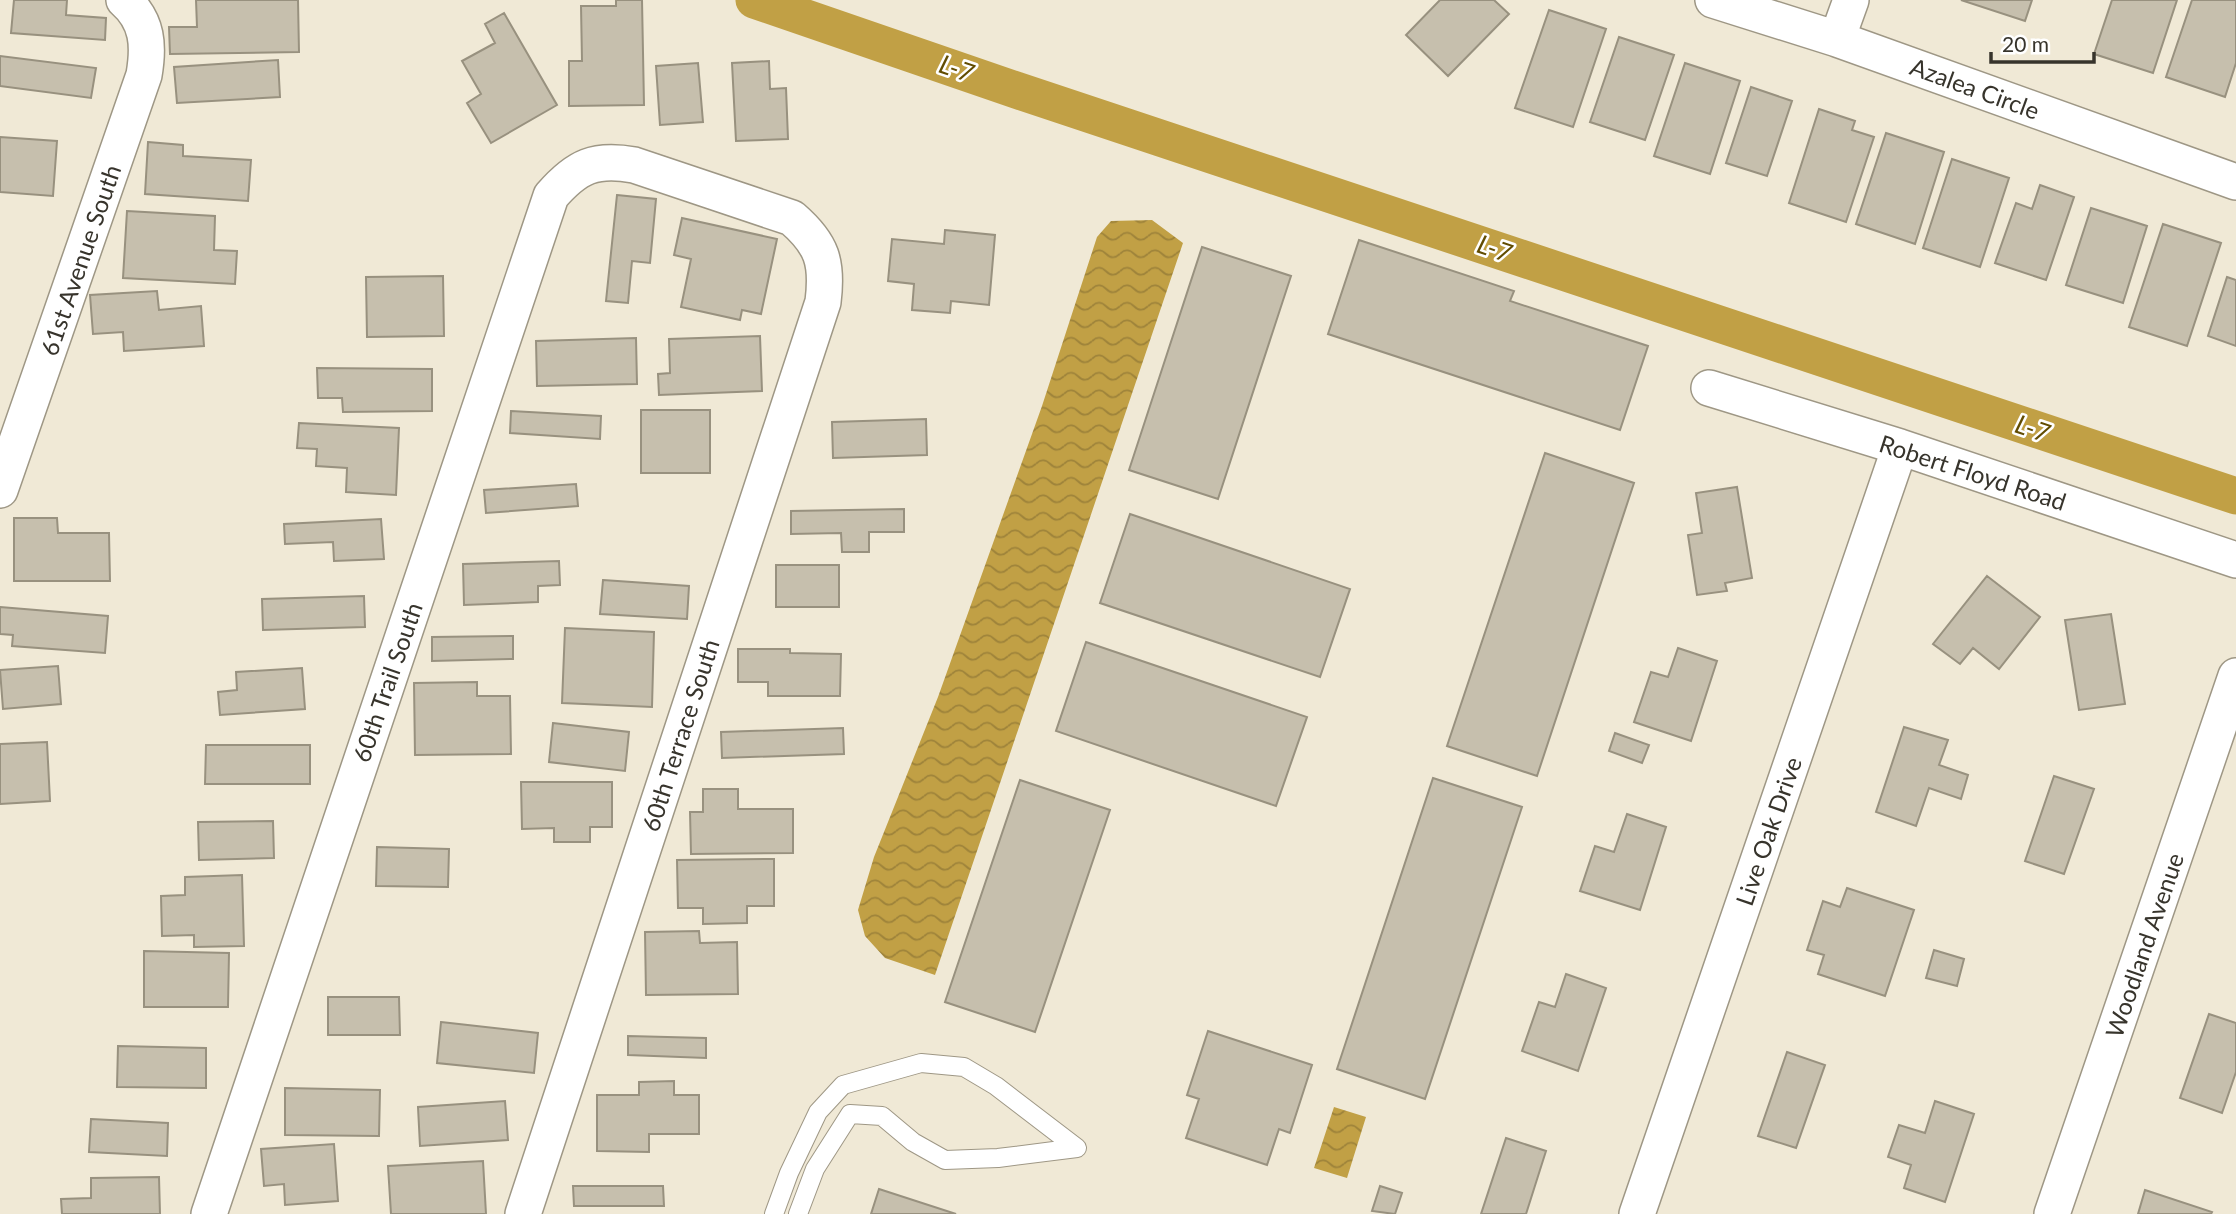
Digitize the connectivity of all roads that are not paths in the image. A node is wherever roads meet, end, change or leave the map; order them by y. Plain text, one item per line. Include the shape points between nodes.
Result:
1 (124, 0) edge
2 (1713, 0) edge
3 (1851, 0) edge
4 (1837, 39) junction
5 (2236, 181) edge
6 (822, 254) joint
7 (1709, 388) dead end
8 (1900, 447) junction
9 (0, 490) edge
10 (2236, 560) edge
11 (2236, 677) edge
12 (209, 1214) edge
13 (523, 1214) edge
14 (774, 1214) edge
15 (799, 1214) edge
16 (1637, 1214) edge
17 (2052, 1214) edge

1 - 9 street, 61st Avenue South via 144,28 148,52 144,75
2 - 4 street, Azalea Circle
3 - 4 street
4 - 5 street, Azalea Circle
6 - 12 street, 60th Trail South via 810,234 792,218 634,164 587,165 567,177 551,196
6 - 13 street, 60th Terrace South via 823,302
7 - 8 street, Robert Floyd Road
8 - 10 street, Robert Floyd Road
8 - 16 street, Live Oak Drive
11 - 17 street, Woodland Avenue
14 - 15 lane via 818,1112 843,1085 921,1063 964,1067 1077,1148 945,1160 913,1142 882,1116 850,1114 815,1169

